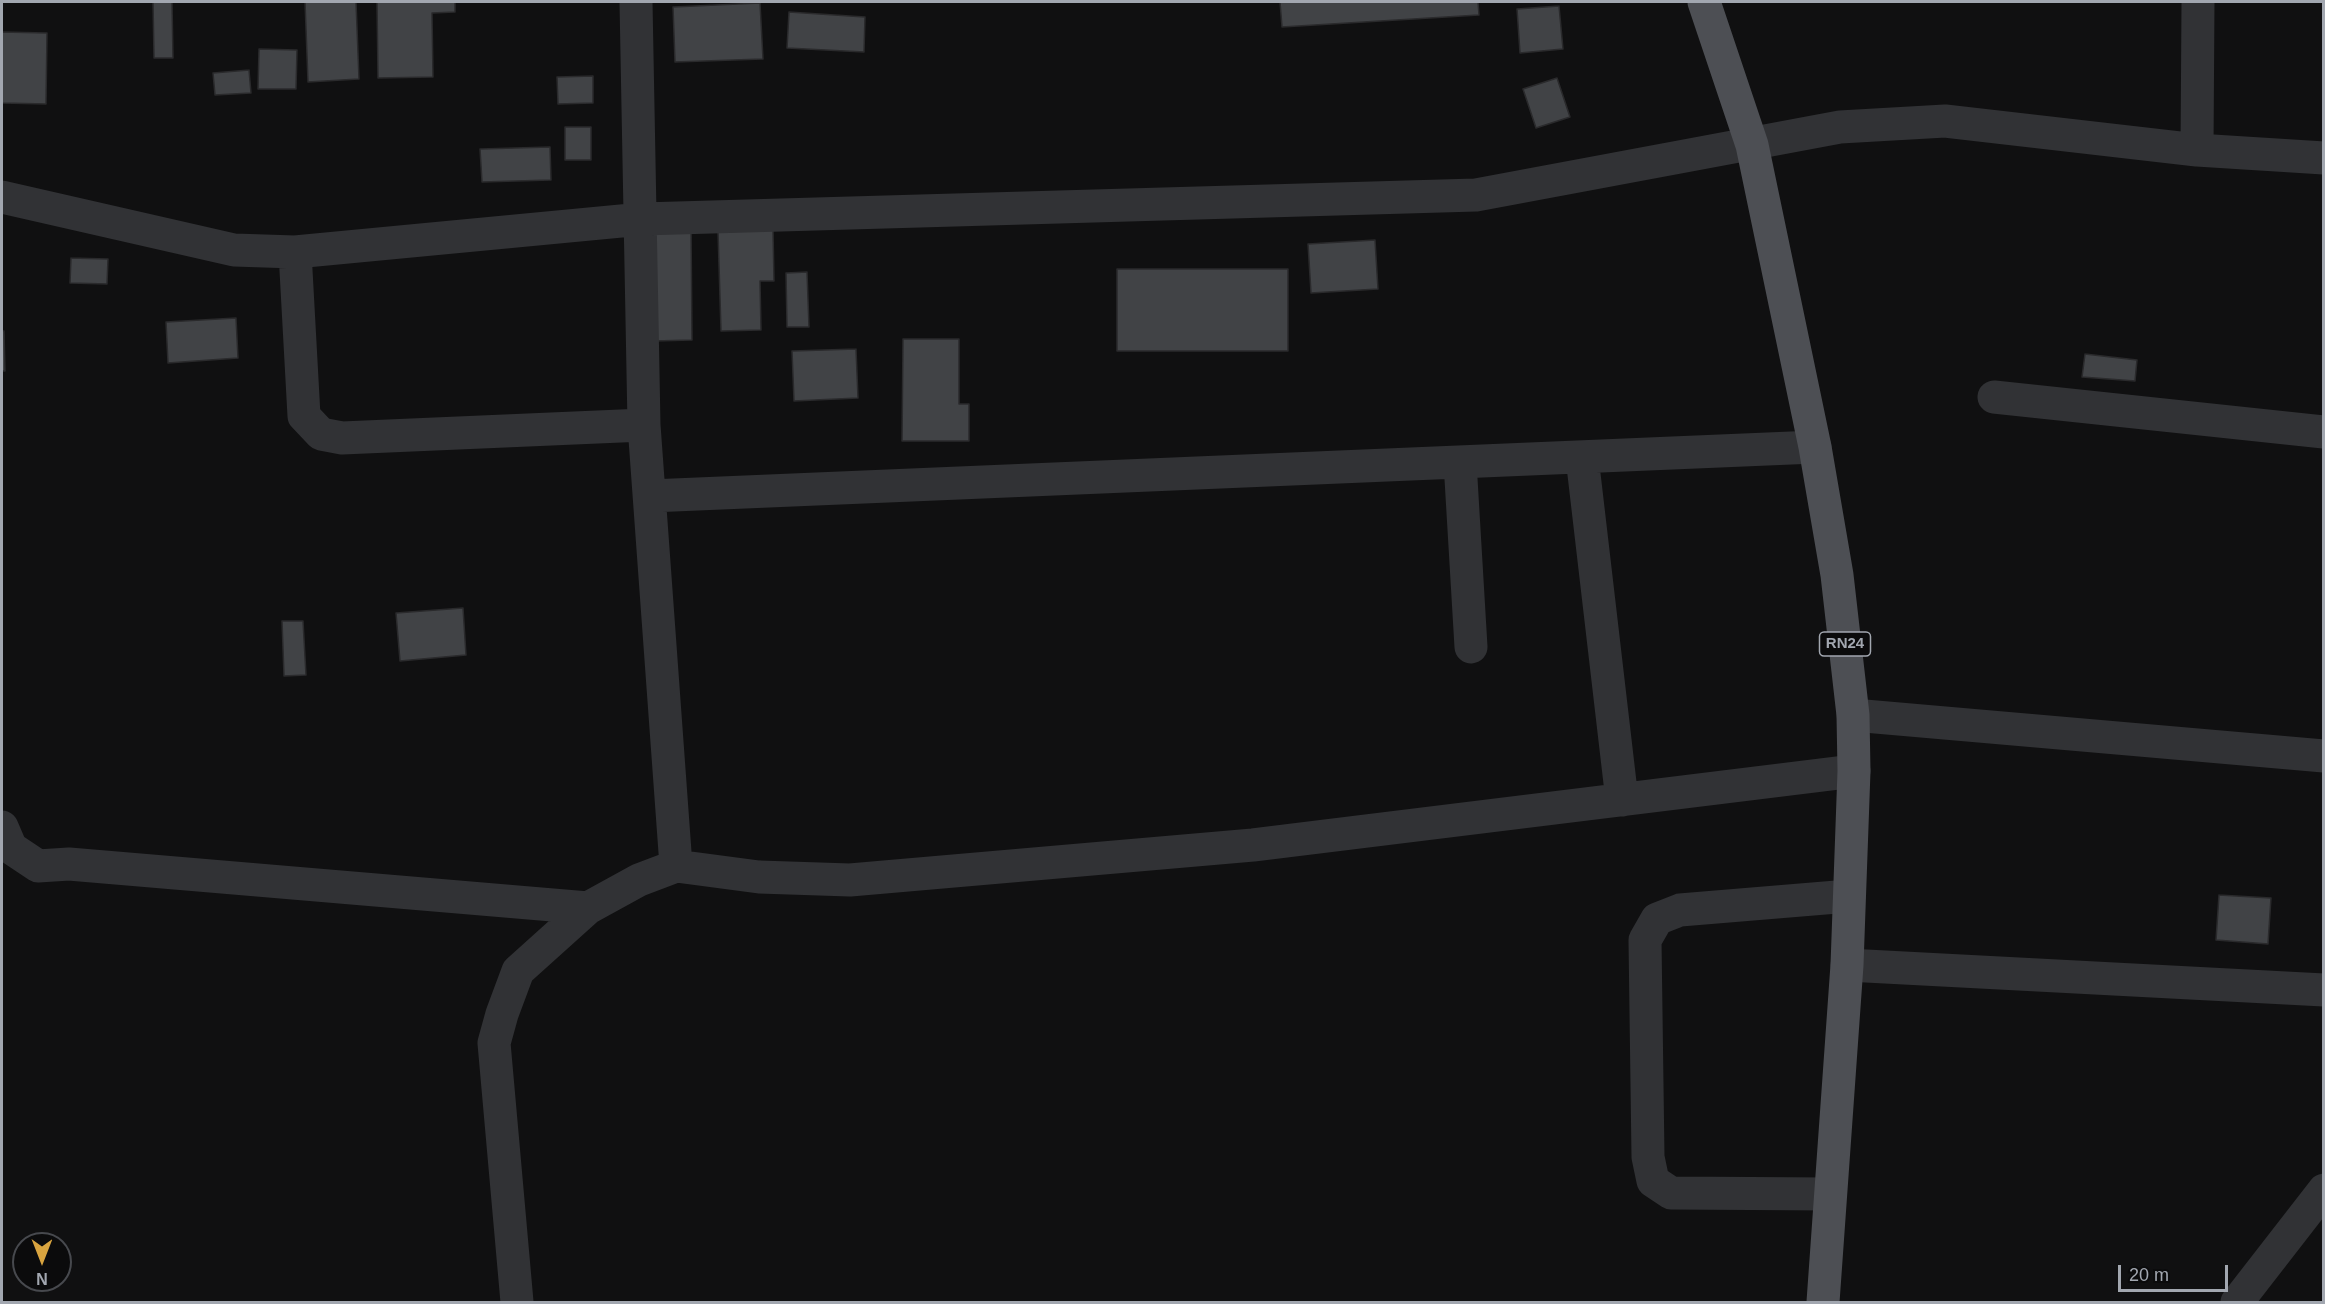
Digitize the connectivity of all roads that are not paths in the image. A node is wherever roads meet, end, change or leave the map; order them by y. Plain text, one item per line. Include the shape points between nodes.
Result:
1 (636, 2) edge
2 (1704, 2) edge
3 (2198, 2) edge
4 (1752, 145) junction
5 (2197, 150) junction
6 (2324, 158) edge
7 (2, 196) edge
8 (642, 219) junction
9 (295, 252) junction
10 (1994, 397) dead end
11 (645, 425) junction
12 (2324, 432) edge
13 (1815, 447) junction
14 (1582, 457) junction
15 (1460, 462) junction
16 (650, 496) junction
17 (1471, 647) dead end
18 (1853, 715) junction
19 (2324, 756) edge
20 (1854, 771) junction
21 (1622, 800) junction
22 (2, 826) edge
23 (676, 866) junction
24 (1849, 896) junction
25 (588, 908) junction
26 (1847, 965) junction
27 (2324, 990) edge
28 (2324, 1191) edge
29 (1830, 1194) junction
30 (517, 1302) edge
31 (1823, 1302) edge
32 (2237, 1302) edge

1 - 8 street
2 - 4 main road, RN24
3 - 5 street
4 - 5 street via 1840,127 1945,121
4 - 8 street via 1476,195
4 - 13 main road, RN24
5 - 6 street
7 - 9 street via 234,250
8 - 9 street
8 - 11 street
9 - 11 street via 304,416 321,434 342,438
10 - 12 street
11 - 16 street
13 - 14 street
13 - 18 main road, RN24 via 1837,574
14 - 15 street
14 - 21 street
15 - 16 street
15 - 17 street
16 - 23 street
18 - 19 street
18 - 20 main road, RN24
20 - 21 street
20 - 24 main road, RN24
21 - 23 street via 1253,845 850,880 759,877
22 - 25 street via 11,848 38,866 69,864
23 - 25 street via 639,880
24 - 26 main road, RN24
24 - 29 street via 1680,910 1657,919 1645,940 1648,1157 1653,1181 1671,1193
25 - 30 street via 518,970 494,1043
26 - 27 street
26 - 29 main road, RN24
28 - 32 street
29 - 31 main road, RN24

